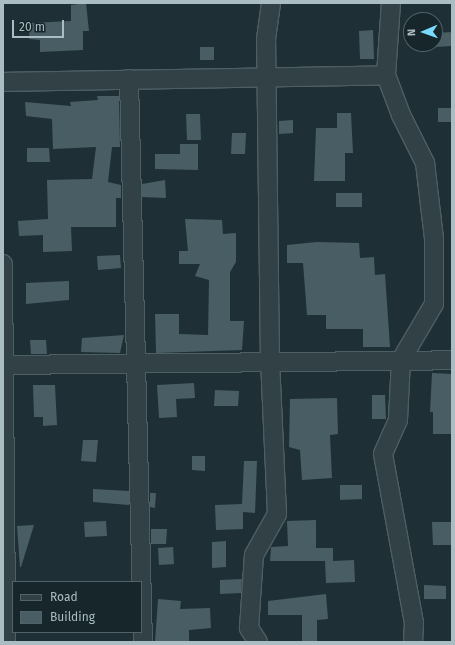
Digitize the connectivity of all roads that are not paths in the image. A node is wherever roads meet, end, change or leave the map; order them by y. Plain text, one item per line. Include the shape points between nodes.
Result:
1 (271, 3) edge
2 (391, 3) edge
3 (386, 75) junction
4 (267, 77) junction
5 (128, 80) junction
6 (3, 82) edge
7 (3, 264) edge
8 (401, 360) junction
9 (452, 360) edge
10 (270, 362) junction
11 (136, 364) junction
12 (4, 365) edge
13 (141, 581) edge
14 (142, 602) edge
15 (6, 642) edge
16 (143, 642) edge
17 (258, 642) edge
18 (413, 642) edge

1 - 4 street via 266,39
2 - 3 street
3 - 4 street
3 - 8 street via 401,115 425,163 434,239 434,304
4 - 5 street
4 - 10 street
5 - 6 street
5 - 11 street
7 - 12 street
8 - 9 street
8 - 10 street
8 - 18 street via 398,420 383,454 414,623
10 - 11 street
10 - 17 street via 277,514 254,556 249,628
11 - 12 street
11 - 13 street
12 - 15 street
14 - 16 street

